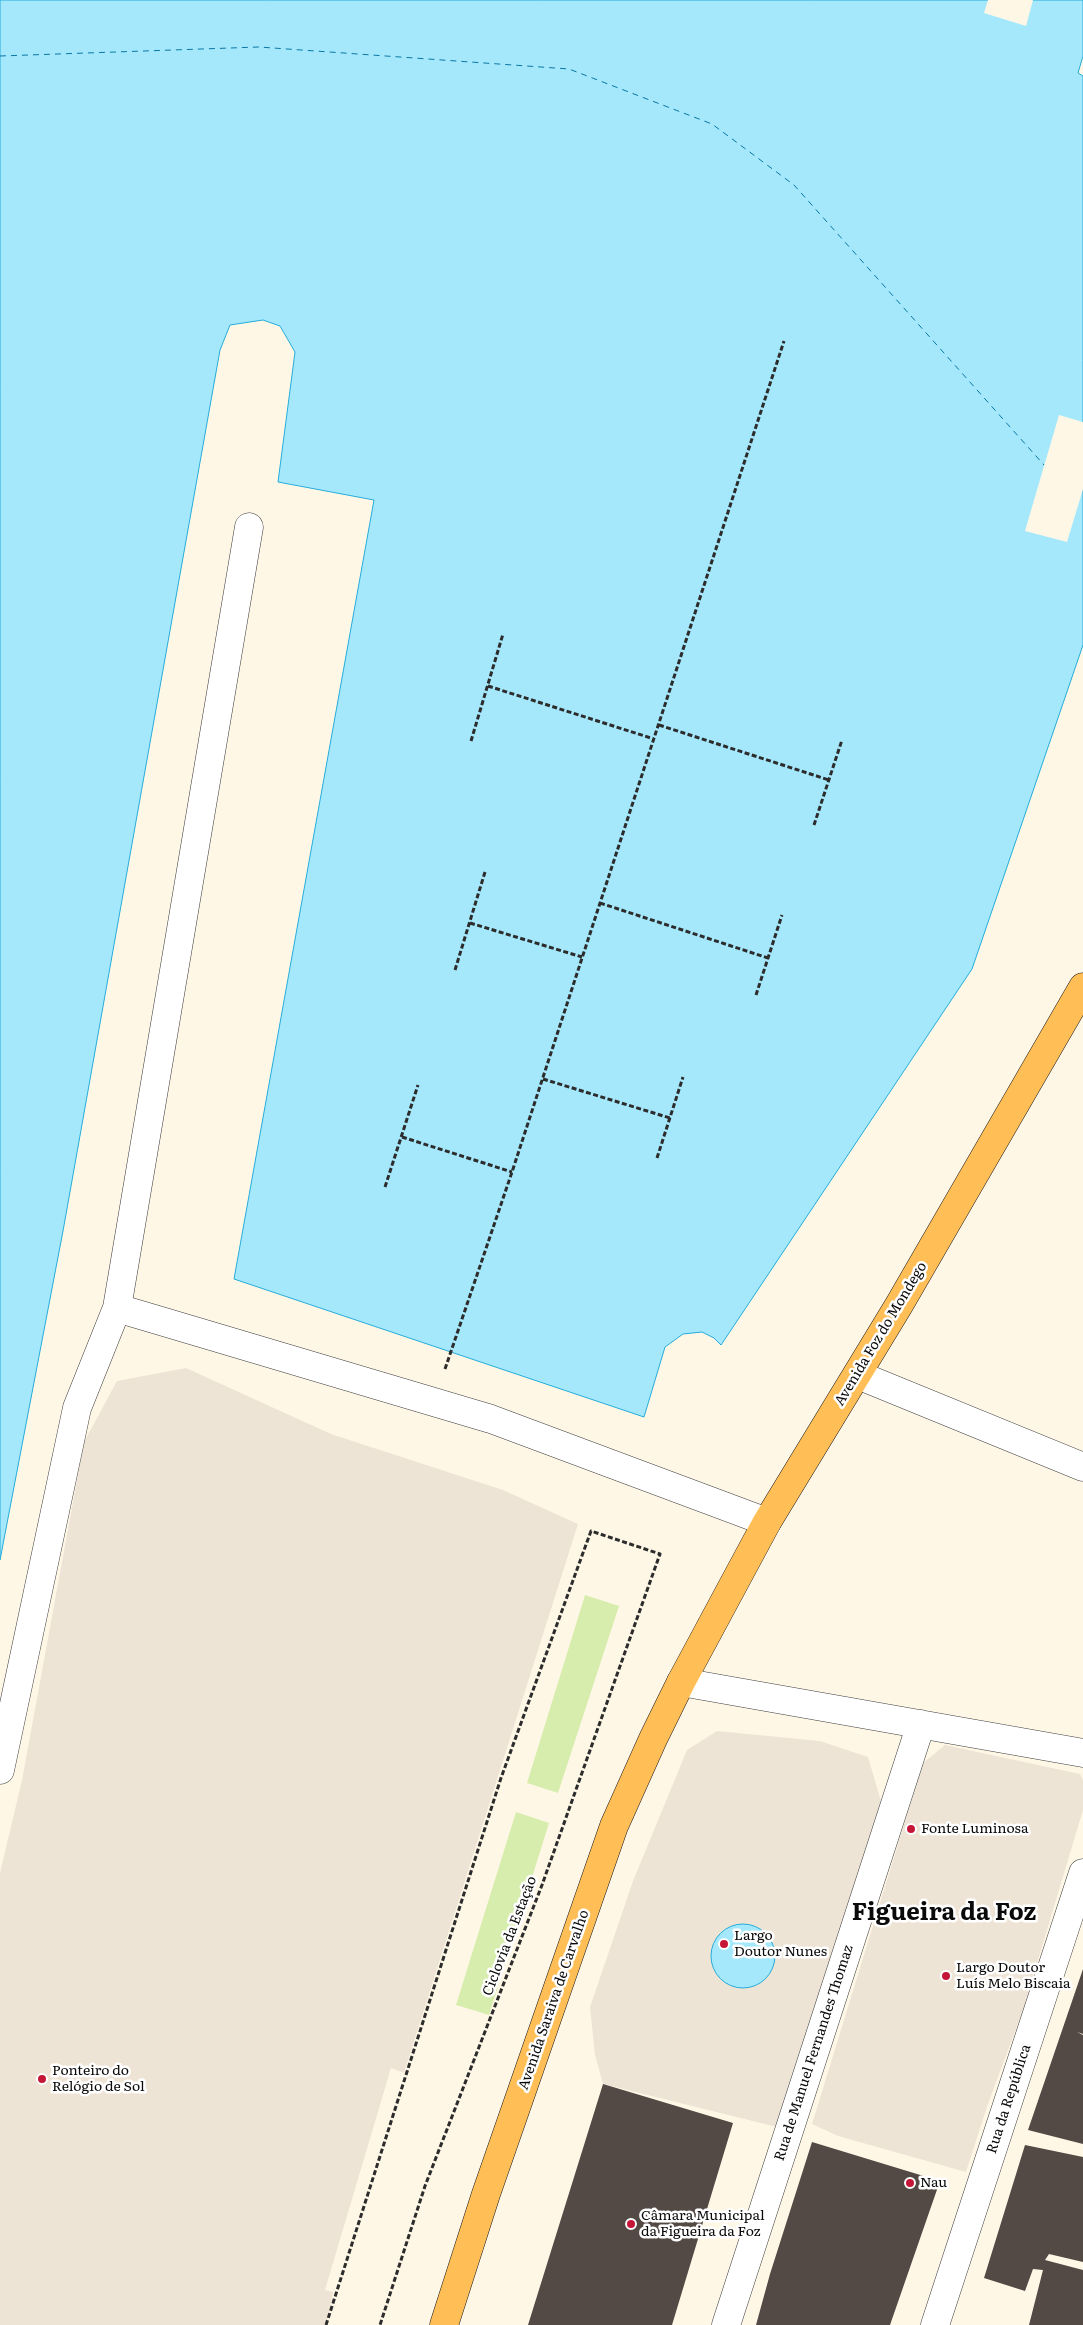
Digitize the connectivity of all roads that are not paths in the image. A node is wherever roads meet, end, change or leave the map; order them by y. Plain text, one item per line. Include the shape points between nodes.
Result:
1 (249, 527) dead end
2 (1083, 987) edge
3 (117, 1308) junction
4 (858, 1374) junction
5 (1083, 1467) edge
6 (767, 1522) junction
7 (681, 1682) junction
8 (921, 1724) junction
9 (1083, 1753) edge
10 (0, 1770) edge
11 (1083, 1873) edge
12 (444, 2325) edge
13 (726, 2325) edge
14 (935, 2325) edge

1 - 3 street
2 - 4 main road, Avenida Foz do Mondego
3 - 6 street via 491,1420
3 - 10 street via 77,1408
4 - 5 street
4 - 6 main road, Avenida Foz do Mondego
6 - 7 main road, Avenida Foz do Mondego
7 - 8 street
7 - 12 main road, Avenida Saraiva de Carvalho via 614,1826
8 - 9 street
8 - 13 street, Rua de Manuel Fernandes Thomaz
11 - 14 street, Rua da República

